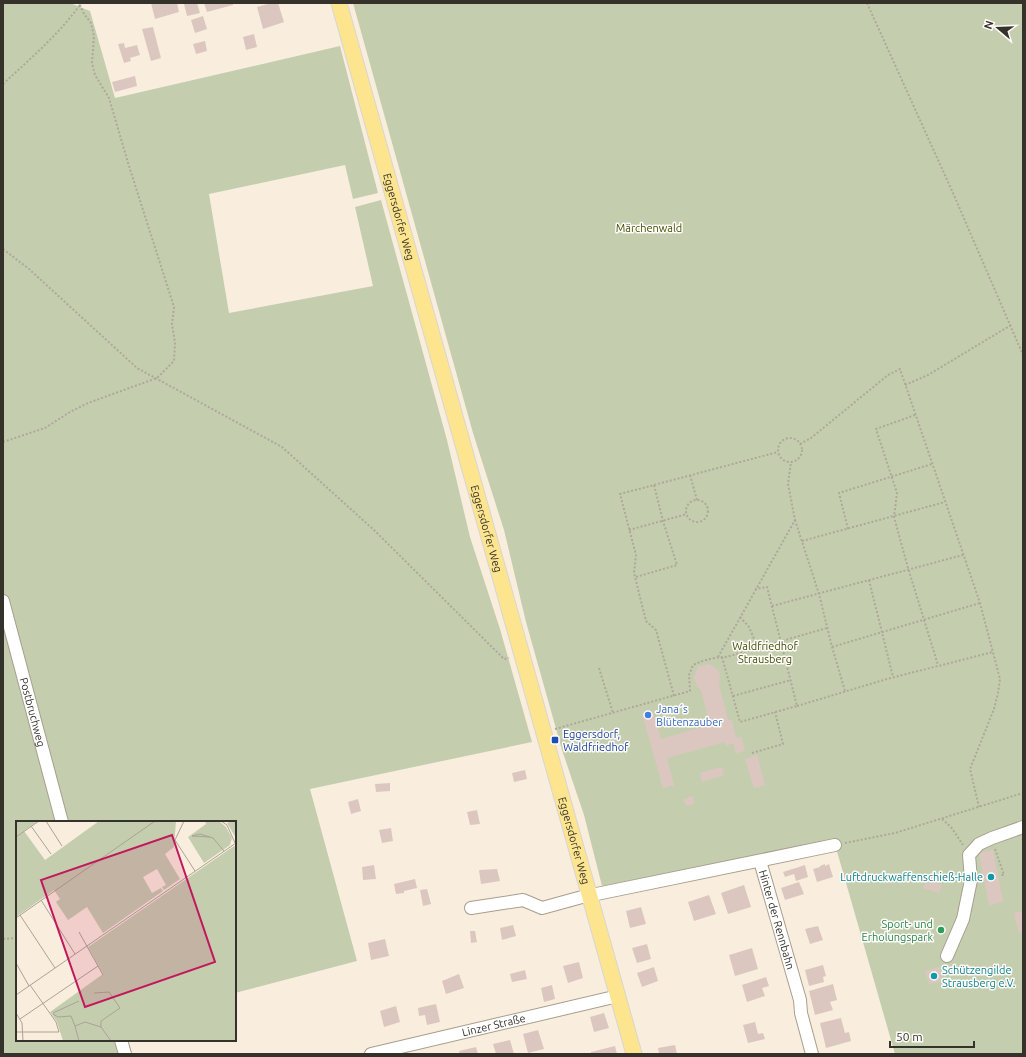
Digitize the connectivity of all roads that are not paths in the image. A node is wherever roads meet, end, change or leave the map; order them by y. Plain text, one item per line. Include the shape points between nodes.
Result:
1 (339, 3) edge
2 (3, 602) edge
3 (62, 821) edge
4 (1023, 827) edge
5 (835, 845) road end
6 (760, 861) junction
7 (589, 896) junction
8 (471, 908) dead end
9 (946, 956) dead end
10 (618, 996) junction
11 (121, 1041) edge
12 (125, 1054) edge
13 (370, 1054) edge
14 (634, 1054) edge
15 (812, 1054) edge

1 - 7 main road, Eggersdorfer Weg
2 - 3 street, Postbruchweg
4 - 9 street via 979,844 969,855 971,880 963,919
5 - 6 street
6 - 7 street, Hinter der Rennbahn
6 - 15 street, Hinter der Rennbahn via 800,1000
7 - 8 street, Hinter der Rennbahn via 542,908 523,900
7 - 10 main road, Eggersdorfer Weg
10 - 13 street, Linzer Straße
10 - 14 main road, Eggersdorfer Weg
11 - 12 street

